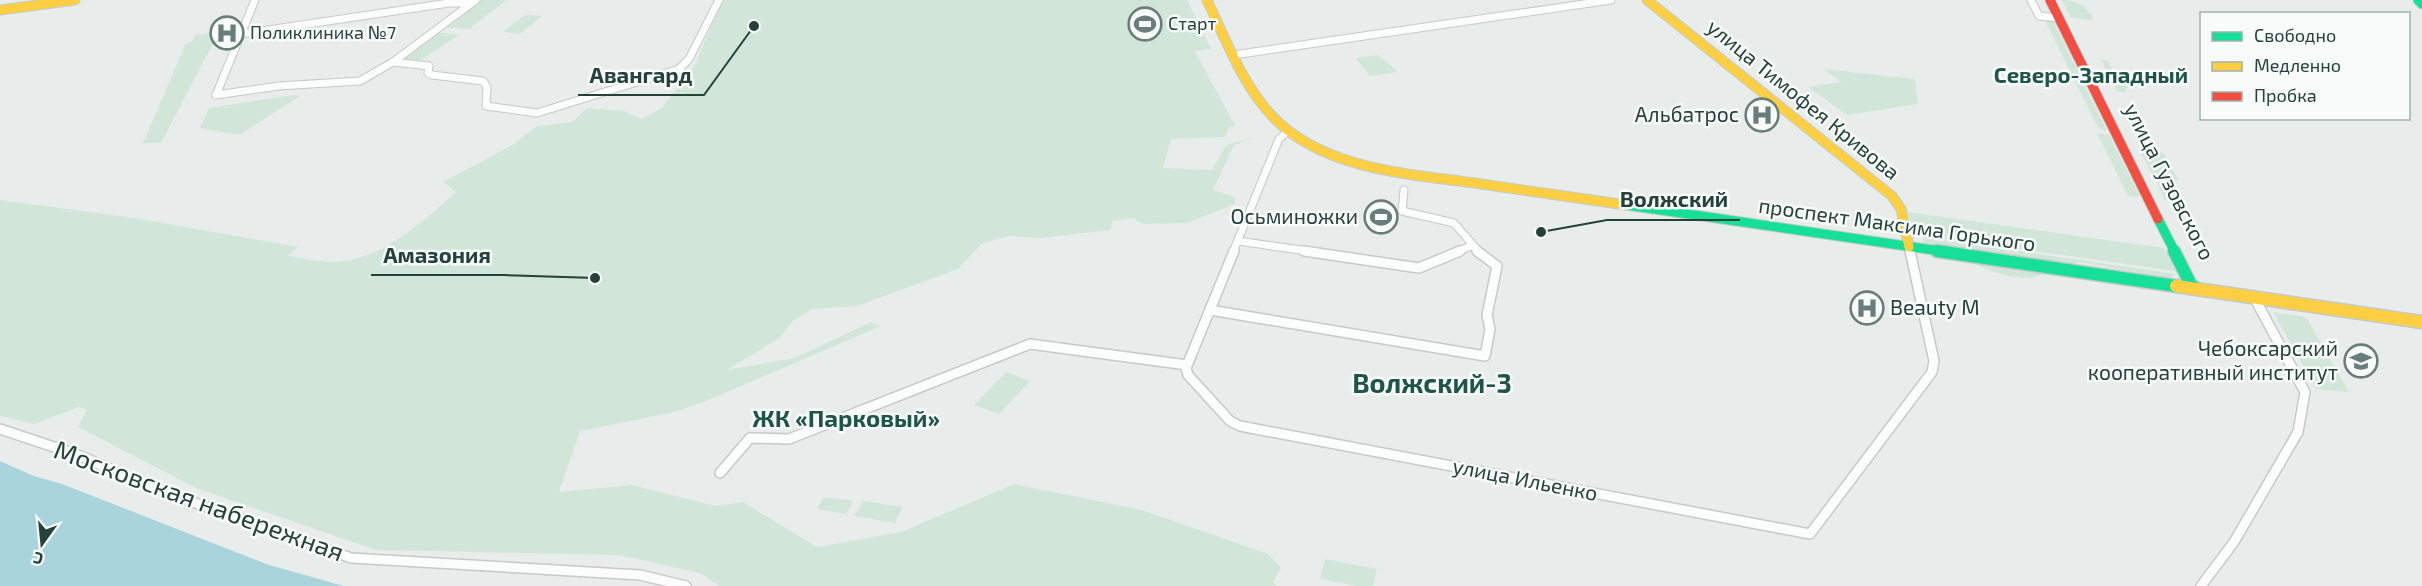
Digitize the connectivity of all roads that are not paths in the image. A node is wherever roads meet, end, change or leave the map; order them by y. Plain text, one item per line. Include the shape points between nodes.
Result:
1 (75, 0) edge
2 (255, 0) edge
3 (719, 0) edge
4 (1209, 0) edge
5 (1611, 0) edge
6 (1647, 0) edge
7 (2031, 0) edge
8 (2050, 0) edge
9 (2055, 0) edge
10 (2418, 0) edge
11 (474, 2) edge
12 (2422, 4) edge
13 (0, 10) edge
14 (2061, 19) junction
15 (241, 34) junction
16 (1238, 54) junction
17 (393, 62) junction
18 (1287, 127) junction
19 (1404, 190) dead end
20 (1238, 241) junction
21 (1909, 245) junction
22 (1471, 246) junction
23 (2196, 287) junction
24 (2254, 297) junction
25 (1210, 310) junction
26 (2422, 320) edge
27 (1187, 365) junction
28 (0, 429) edge
29 (720, 473) dead end
30 (686, 586) edge
31 (2201, 586) edge

1 - 13 main road
2 - 15 street
3 - 17 street via 689,59 679,69 537,113 486,106 487,87 483,81 432,75 428,73 429,66
4 - 16 main road, проспект Максима Горького
5 - 16 street
6 - 21 main road, улица Тимофея Кривова via 1892,196 1901,209
7 - 14 street via 2039,16
8 - 14 main road, улица Гузовского
9 - 14 main road, улица Гузовского
10 - 12 main road
11 - 15 street
11 - 17 street
14 - 23 main road, улица Гузовского
15 - 17 street via 216,95 279,86 356,82
16 - 18 main road, проспект Максима Горького via 1261,97
18 - 20 street
18 - 21 main road, проспект Максима Горького via 1327,152 1401,171
19 - 22 street via 1402,211 1454,223
20 - 22 street via 1419,268
20 - 25 street
21 - 23 main road, проспект Максима Горького
21 - 27 street, улица Ильенко via 1934,361 1932,372 1810,534 1240,426 1230,421 1188,375
22 - 25 street via 1497,266 1487,315 1490,329 1485,356
23 - 24 main road, проспект Максима Горького
23 - 26 main road, проспект Максима Горького
24 - 26 main road, проспект Максима Горького
24 - 31 street via 2304,389 2302,417 2298,432 2234,542
25 - 27 street
27 - 29 street via 1028,345 789,439 750,438
28 - 30 street, Московская набережная via 351,558 640,575

